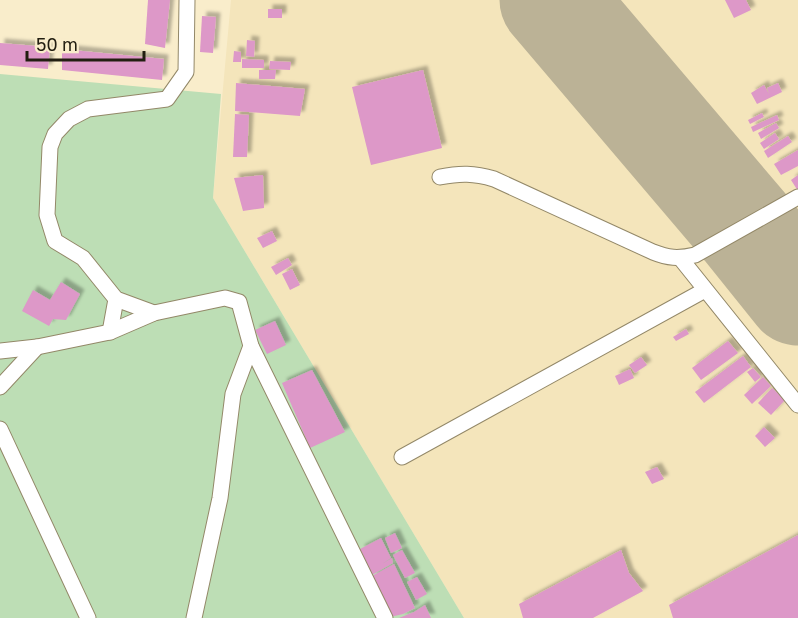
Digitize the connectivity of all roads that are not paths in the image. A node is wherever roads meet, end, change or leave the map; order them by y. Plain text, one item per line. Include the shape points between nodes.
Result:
1 (187, 0) edge
2 (440, 177) dead end
3 (798, 196) edge
4 (681, 259) junction
5 (705, 290) junction
6 (116, 299) junction
7 (154, 314) junction
8 (110, 332) junction
9 (251, 346) junction
10 (37, 347) junction
11 (0, 351) edge
12 (0, 387) edge
13 (798, 405) edge
14 (0, 429) edge
15 (402, 457) dead end
16 (88, 618) edge
17 (194, 618) edge
18 (385, 618) edge

1 - 6 street via 186,72 167,99 88,109 69,119 50,147 47,215 55,241 83,258
2 - 4 street via 477,173 494,178 652,252
3 - 4 street
4 - 5 street
5 - 13 street
5 - 15 street
6 - 7 street
6 - 8 street
7 - 8 street
7 - 9 street via 225,298 239,302
8 - 10 street
9 - 17 street via 233,394 219,498
9 - 18 street
10 - 11 street
10 - 12 street
14 - 16 street

